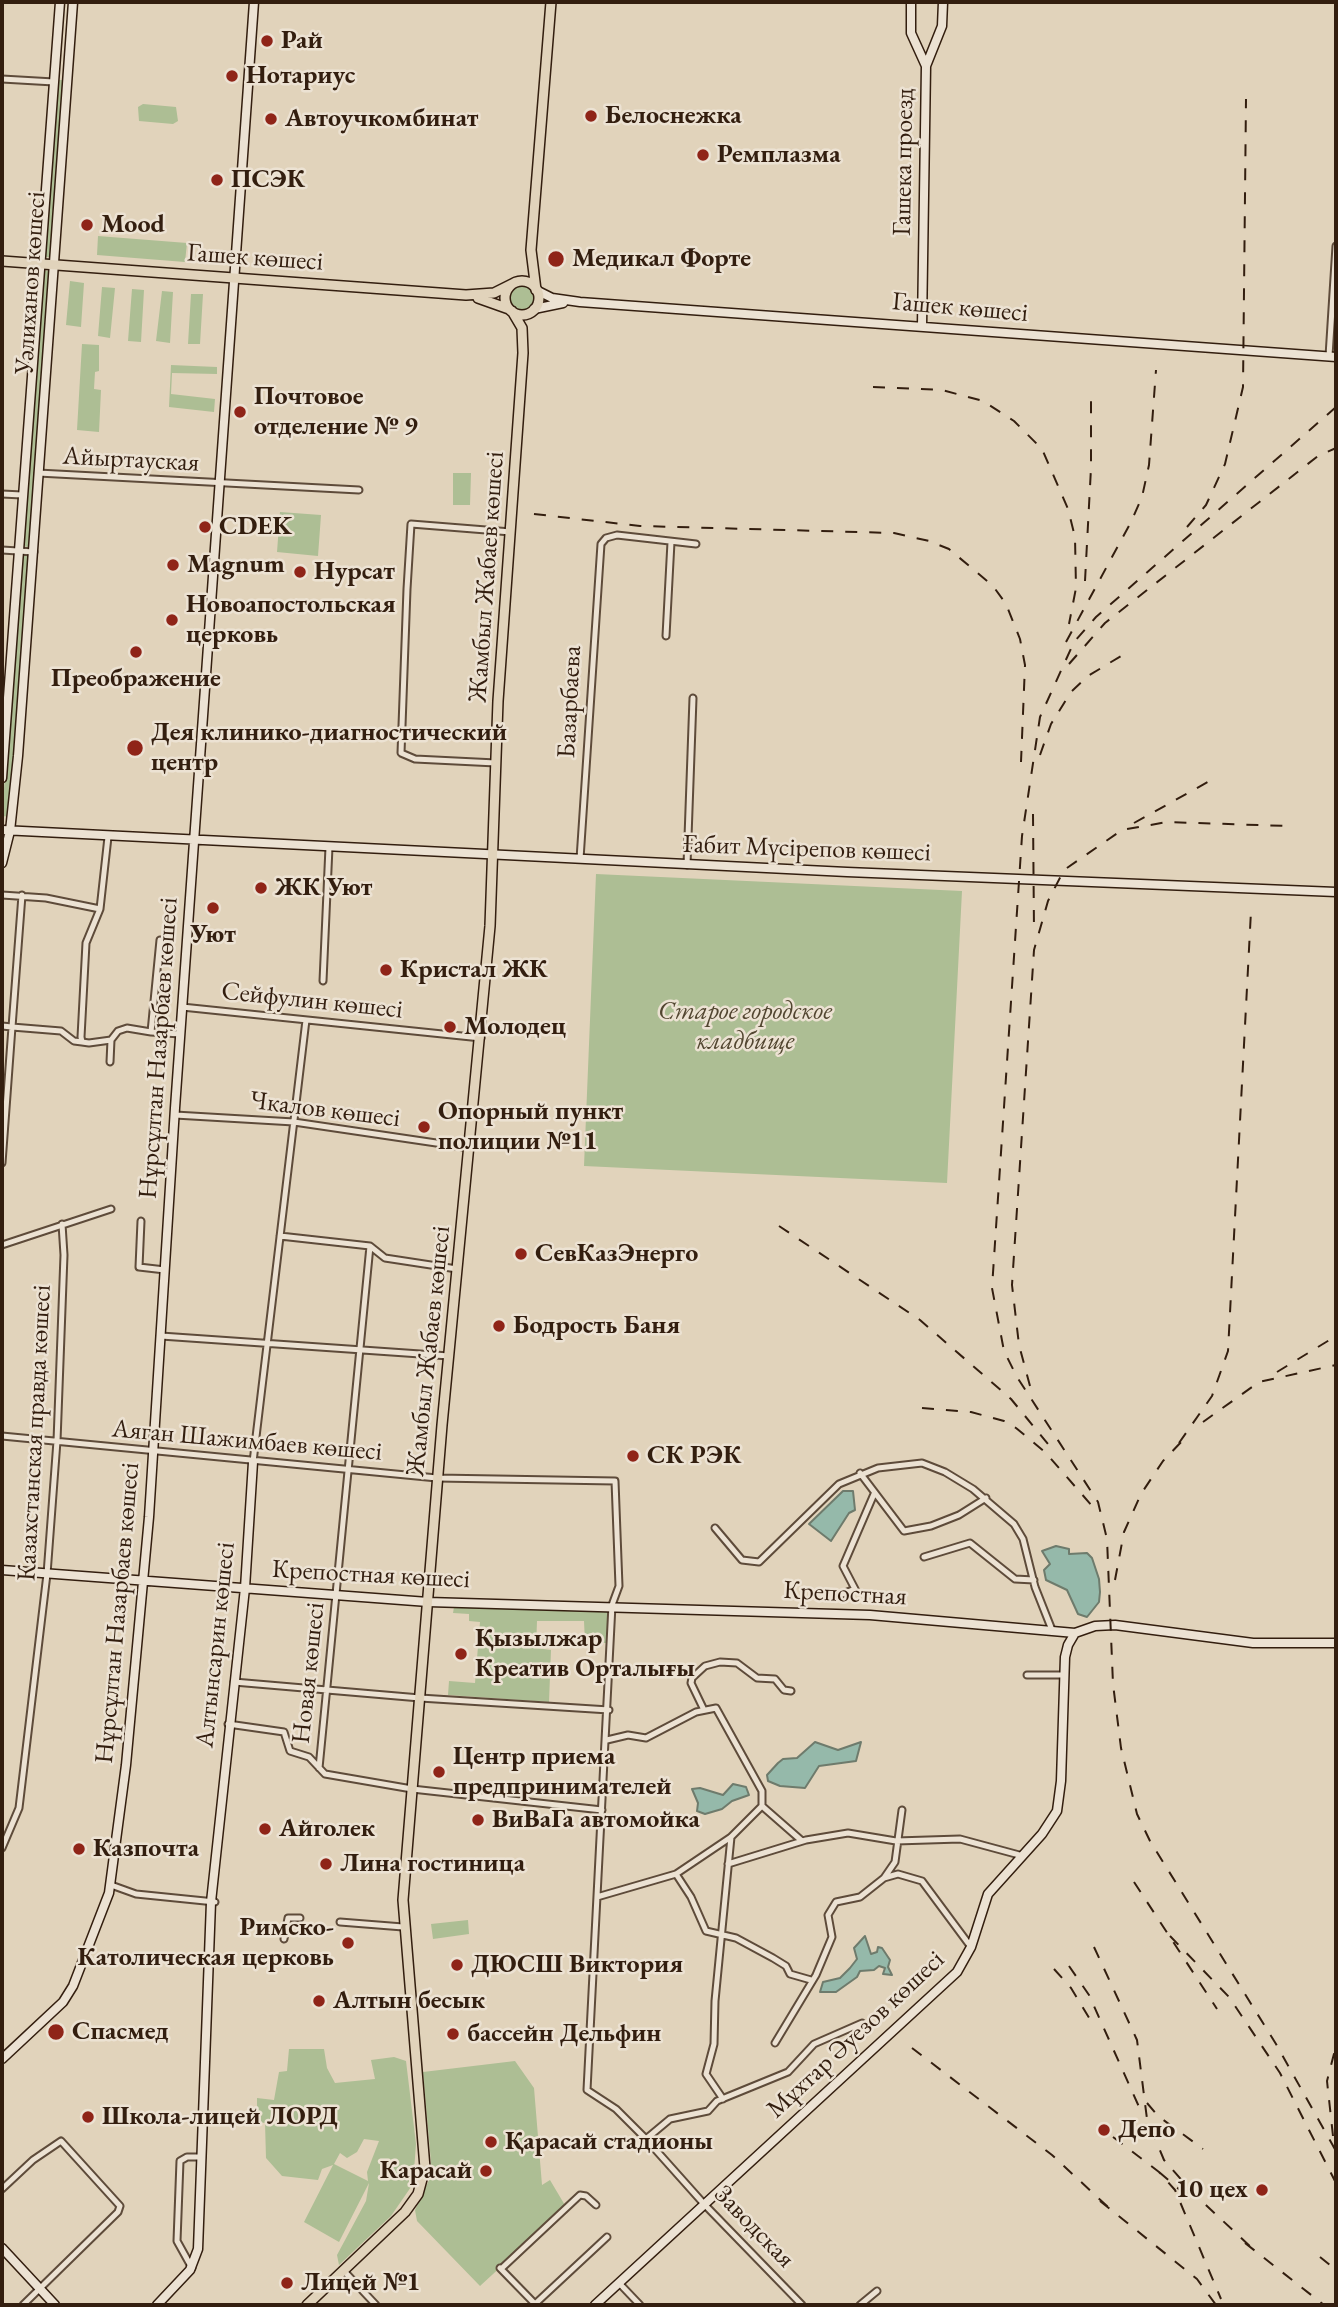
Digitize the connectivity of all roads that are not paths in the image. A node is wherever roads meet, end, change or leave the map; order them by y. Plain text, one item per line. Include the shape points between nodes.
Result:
1 (60, 2) edge
2 (73, 2) edge
3 (254, 2) edge
4 (551, 2) edge
5 (911, 2) edge
6 (943, 2) edge
7 (926, 66) junction
8 (66, 76) junction
9 (2, 79) edge
10 (54, 79) junction
11 (1336, 246) edge
12 (531, 250) junction
13 (2, 261) edge
14 (38, 264) junction
15 (54, 265) junction
16 (236, 278) junction
17 (513, 284) junction
18 (536, 290) junction
19 (466, 295) junction
20 (580, 302) junction
21 (534, 309) junction
22 (511, 310) junction
23 (922, 326) junction
24 (523, 353) junction
25 (1332, 357) edge
26 (26, 432) junction
27 (42, 433) junction
28 (38, 473) junction
29 (221, 483) junction
30 (359, 489) dead end
31 (2, 494) edge
32 (22, 495) junction
33 (511, 532) junction
34 (671, 542) junction
35 (696, 544) dead end
36 (2, 550) edge
37 (18, 551) junction
38 (34, 552) junction
39 (666, 636) dead end
40 (693, 698) dead end
41 (496, 763) junction
42 (2, 778) edge
43 (6, 830) edge
44 (108, 837) junction
45 (194, 840) junction
46 (329, 847) junction
47 (492, 855) junction
48 (580, 859) junction
49 (2, 863) edge
50 (687, 865) junction
51 (1336, 892) edge
52 (2, 895) edge
53 (22, 895) junction
54 (100, 909) junction
55 (160, 940) dead end
56 (323, 981) dead end
57 (182, 1007) junction
58 (306, 1020) junction
59 (2, 1026) edge
60 (12, 1027) junction
61 (151, 1032) junction
62 (180, 1034) junction
63 (481, 1038) junction
64 (111, 1040) junction
65 (82, 1042) junction
66 (110, 1062) dead end
67 (174, 1115) junction
68 (294, 1122) junction
69 (470, 1148) junction
70 (2, 1163) edge
71 (111, 1209) dead end
72 (141, 1221) dead end
73 (62, 1224) junction
74 (280, 1237) junction
75 (2, 1245) edge
76 (370, 1246) junction
77 (458, 1269) junction
78 (165, 1270) junction
79 (161, 1335) junction
80 (268, 1343) junction
81 (362, 1349) junction
82 (449, 1356) junction
83 (2, 1436) edge
84 (57, 1441) junction
85 (154, 1452) junction
86 (253, 1462) junction
87 (349, 1470) junction
88 (860, 1474) junction
89 (438, 1478) junction
90 (874, 1494) junction
91 (986, 1498) junction
92 (715, 1528) dead end
93 (923, 1557) dead end
94 (2, 1570) edge
95 (47, 1574) junction
96 (1034, 1580) junction
97 (144, 1581) junction
98 (245, 1588) junction
99 (337, 1595) junction
100 (841, 1595) dead end
101 (428, 1602) junction
102 (612, 1605) junction
103 (1052, 1630) junction
104 (1075, 1633) junction
105 (1336, 1643) edge
106 (1027, 1675) dead end
107 (1064, 1675) junction
108 (234, 1682) junction
109 (327, 1690) junction
110 (790, 1690) dead end
111 (420, 1698) junction
112 (609, 1710) junction
113 (704, 1710) junction
114 (228, 1724) junction
115 (607, 1740) junction
116 (319, 1768) junction
117 (412, 1789) junction
118 (762, 1806) junction
119 (602, 1810) junction
120 (902, 1810) dead end
121 (731, 1837) junction
122 (896, 1840) junction
123 (802, 1841) junction
124 (2, 1848) edge
125 (1023, 1856) junction
126 (728, 1864) junction
127 (676, 1874) junction
128 (884, 1878) junction
129 (111, 1885) junction
130 (597, 1898) junction
131 (213, 1902) junction
132 (300, 1918) dead end
133 (340, 1922) dead end
134 (403, 1927) junction
135 (721, 1936) junction
136 (284, 1939) dead end
137 (971, 1947) junction
138 (811, 1980) junction
139 (862, 2023) dead end
140 (775, 2043) dead end
141 (2, 2059) edge
142 (723, 2099) junction
143 (646, 2139) junction
144 (202, 2157) junction
145 (2, 2189) edge
146 (704, 2204) junction
147 (596, 2205) dead end
148 (607, 2237) dead end
149 (2, 2248) edge
150 (189, 2271) junction
151 (344, 2271) junction
152 (619, 2283) junction
153 (39, 2288) junction
154 (877, 2291) dead end
155 (535, 2304) edge
156 (23, 2305) edge
157 (55, 2305) edge
158 (157, 2305) edge
159 (307, 2305) edge
160 (376, 2305) edge
161 (595, 2305) edge
162 (640, 2305) edge
163 (803, 2305) edge
164 (860, 2305) edge

1 - 10 main road, Уәлиханов көшесі
2 - 8 main road, Уәлиханов көшесі
3 - 16 main road, Нұрсұлтан Назарбаев көшесі
4 - 12 main road
5 - 7 main road via 911,33
6 - 7 main road, Гашека проезд via 942,26
7 - 23 main road, Гашека проезд
8 - 10 street
8 - 15 main road, Уәлиханов көшесі
9 - 10 street
10 - 14 main road, Уәлиханов көшесі
11 - 25 street
12 - 17 main road via 526,268
12 - 18 main road
13 - 14 main road, Гашек көшесі
14 - 15 main road, Гашек көшесі
14 - 26 main road, Уәлиханов көшесі
15 - 16 main road, Гашек көшесі
15 - 27 main road, Уәлиханов көшесі
16 - 19 main road, Гашек көшесі
16 - 29 main road, Нұрсұлтан Назарбаев көшесі
17 - 18 main road via 526,282
17 - 19 main road, Гашек көшесі via 494,293
17 - 22 main road via 505,296
18 - 20 main road, Гашек көшесі via 552,298
18 - 21 main road
19 - 22 main road, Гашек көшесі
20 - 21 main road, Гашек көшесі
20 - 23 main road, Гашек көшесі
21 - 22 main road via 523,314
21 - 24 main road
22 - 24 main road via 522,328
23 - 25 main road, Гашек көшесі
24 - 33 main road, Жамбыл Жабаев көшесі
26 - 27 main road
26 - 32 main road, Уәлиханов көшесі
27 - 28 main road, Уәлиханов көшесі
28 - 29 street, Айыртауская
28 - 38 main road, Уәлиханов көшесі
29 - 30 street, Айыртауская
29 - 45 main road, Нұрсұлтан Назарбаев көшесі
31 - 32 street
32 - 37 main road, Уәлиханов көшесі
33 - 41 main road, Жамбыл Жабаев көшесі
33 - 41 street via 411,524 400,750 415,759
34 - 35 street
34 - 39 street
34 - 48 street, Базарбаева via 617,535 606,538 600,549
36 - 37 street
37 - 38 street
37 - 42 main road, Уәлиханов көшесі
38 - 43 main road, Уәлиханов көшесі via 11,819
40 - 50 street
41 - 47 main road, Жамбыл Жабаев көшесі
43 - 44 main road
43 - 49 main road, Уәлиханов көшесі
44 - 45 main road
44 - 54 street
45 - 46 main road, Ғабит Мүсірепов көшесі
45 - 57 main road, Нұрсұлтан Назарбаев көшесі
46 - 47 main road, Ғабит Мүсірепов көшесі
46 - 56 street
47 - 48 main road, Ғабит Мүсірепов көшесі
47 - 63 main road, Жамбыл Жабаев көшесі
48 - 50 main road, Ғабит Мүсірепов көшесі
50 - 51 main road, Ғабит Мүсірепов көшесі
52 - 53 street
53 - 54 street
53 - 60 street
54 - 65 street via 86,943
55 - 61 street
57 - 58 street, Сейфулин көшесі
57 - 62 main road, Нұрсұлтан Назарбаев көшесі
58 - 63 street, Сейфулин көшесі
58 - 68 street, Алтынсарин көшесі
59 - 60 street
60 - 65 street via 61,1031
60 - 70 street
61 - 62 street
61 - 64 street via 127,1028
62 - 67 main road, Нұрсұлтан Назарбаев көшесі
63 - 69 main road, Жамбыл Жабаев көшесі
64 - 65 street
64 - 66 street
67 - 68 street, Чкалов көшесі
67 - 78 main road, Нұрсұлтан Назарбаев көшесі
68 - 69 street, Чкалов көшесі
68 - 74 street, Алтынсарин көшесі
69 - 77 main road, Жамбыл Жабаев көшесі
71 - 73 street
72 - 78 street via 139,1267
73 - 75 street
73 - 84 street, Казахстанская правда көшесі
74 - 76 street
74 - 80 street, Алтынсарин көшесі
76 - 77 street via 385,1258
76 - 81 street, Новая көшесі
77 - 82 main road, Жамбыл Жабаев көшесі
78 - 79 main road, Нұрсұлтан Назарбаев көшесі
79 - 80 street
79 - 85 main road, Нұрсұлтан Назарбаев көшесі
80 - 81 street
80 - 86 street, Алтынсарин көшесі
81 - 82 street
81 - 87 street, Новая көшесі
82 - 89 main road, Жамбыл Жабаев көшесі
83 - 84 street, Аяган Шажимбаев көшесі
84 - 85 street, Аяган Шажимбаев көшесі
84 - 95 street, Казахстанская правда көшесі
85 - 86 street, Аяган Шажимбаев көшесі
85 - 97 main road, Нұрсұлтан Назарбаев көшесі
86 - 87 street, Аяган Шажимбаев көшесі
86 - 98 main road, Алтынсарин көшесі
87 - 89 street, Аяган Шажимбаев көшесі
87 - 99 street, Новая көшесі
88 - 90 street
88 - 91 street via 896,1464 922,1463
88 - 92 street via 839,1484 759,1562 743,1560
89 - 101 main road, Жамбыл Жабаев көшесі
89 - 102 street, Аяган Шажимбаев көшесі via 615,1481 619,1586
90 - 91 street via 906,1531 940,1523
90 - 100 street via 844,1566 855,1589
91 - 96 street via 1023,1539
93 - 96 street via 970,1543 1015,1579
94 - 95 main road, Крепостная көшесі
95 - 97 main road, Крепостная көшесі
95 - 124 street, Казахстанская правда көшесі via 19,1808
96 - 103 street
97 - 98 main road, Крепостная көшесі
97 - 129 main road, Нұрсұлтан Назарбаев көшесі
98 - 99 main road, Крепостная көшесі
98 - 108 main road, Алтынсарин көшесі
99 - 101 main road, Крепостная көшесі
99 - 109 street, Новая көшесі
101 - 102 main road, Крепостная көшесі
101 - 111 main road, Жамбыл Жабаев көшесі
102 - 103 main road, Крепостная via 870,1615
102 - 112 street
103 - 104 main road, Крепостная
104 - 105 main road via 1115,1625 1253,1643
104 - 107 main road, Мұхтар Әуезов көшесі via 1068,1645
106 - 107 street
107 - 125 main road, Мұхтар Әуезов көшесі via 1058,1807
108 - 109 street
108 - 114 main road, Алтынсарин көшесі
109 - 111 street
109 - 116 street, Новая көшесі
110 - 113 street via 784,1690 775,1679 757,1678 737,1662 720,1662 692,1678
111 - 112 street
111 - 117 main road, Жамбыл Жабаев көшесі
112 - 115 street
113 - 115 street via 646,1738 628,1735
113 - 118 street via 716,1708 762,1791
114 - 116 street via 285,1732 290,1751 309,1757
114 - 131 main road, Алтынсарин көшесі
115 - 119 street
116 - 117 street via 325,1774
117 - 119 street
117 - 134 main road, Жамбыл Жабаев көшесі
118 - 121 street
118 - 123 street
119 - 130 street
120 - 122 street
121 - 126 street
121 - 127 street
122 - 123 street via 848,1833
122 - 125 street via 960,1839
122 - 128 street via 895,1861
123 - 126 street
125 - 137 main road, Мұхтар Әуезов көшесі via 988,1894
126 - 135 street
127 - 130 street
127 - 135 street via 704,1929
128 - 137 street via 898,1874 922,1881
128 - 138 street via 860,1897 836,1902 828,1915 832,1937
129 - 131 street via 136,1894
129 - 141 main road, Нұрсұлтан Назарбаев көшесі via 68,1995
130 - 143 street, Заводская via 587,2090 616,2109
131 - 144 main road, Алтынсарин көшесі
132 - 136 street via 288,1918
133 - 134 street
134 - 151 main road, Жамбыл Жабаев көшесі via 425,2142 424,2174 418,2194 405,2212
135 - 138 street via 736,1938 786,1966 790,1974
135 - 142 street via 714,2044 706,2074
137 - 146 main road, Мұхтар Әуезов көшесі via 942,1990
138 - 140 street
139 - 142 street via 814,2044 788,2072
142 - 143 street via 708,2111 670,2119
143 - 146 street, Заводская
144 - 150 main road, Алтынсарин көшесі via 198,2249
144 - 150 street via 180,2161 177,2241
145 - 153 street via 61,2141 120,2206
146 - 152 main road, Мұхтар Әуезов көшесі
146 - 163 street, Заводская
147 - 155 street via 580,2195 501,2268
148 - 155 street
149 - 153 main road
150 - 158 main road
151 - 159 main road, Жамбыл Жабаев көшесі
151 - 160 street
152 - 161 main road, Мұхтар Әуезов көшесі
152 - 162 street
153 - 156 street
153 - 157 main road
154 - 164 street

